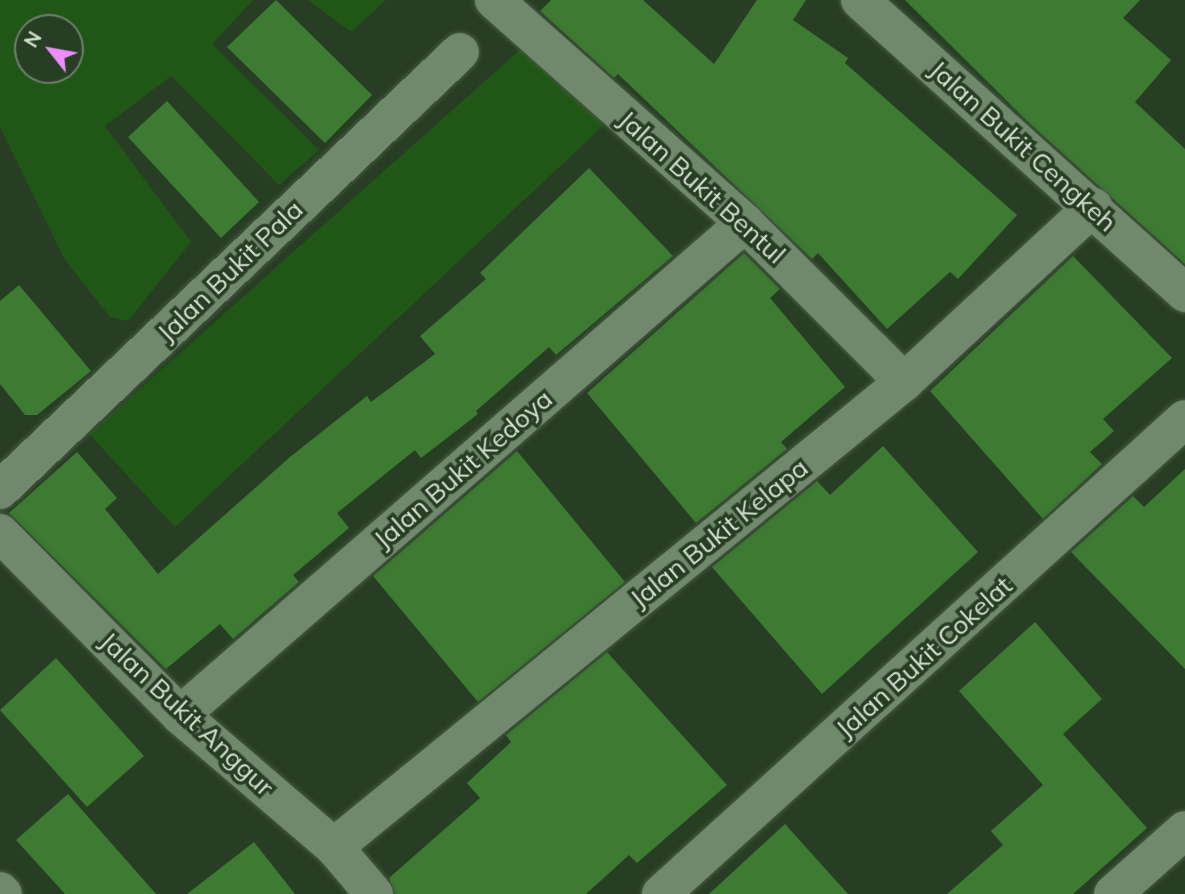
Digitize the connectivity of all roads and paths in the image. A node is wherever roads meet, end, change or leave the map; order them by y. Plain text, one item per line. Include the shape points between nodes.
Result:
1 (494, 0) edge
2 (860, 0) edge
3 (460, 52) dead end
4 (1093, 207) junction
5 (746, 223) junction
6 (1185, 293) edge
7 (904, 382) junction
8 (1185, 419) edge
9 (0, 490) edge
10 (0, 533) edge
11 (180, 715) junction
12 (1185, 830) edge
13 (334, 847) junction
14 (374, 894) edge
15 (661, 894) edge
16 (1113, 894) edge

1 - 5 street, Jalan Bukit Bentul
2 - 4 street, Jalan Bukit Cengkeh
3 - 9 street, Jalan Bukit Pala
4 - 6 street, Jalan Bukit Cengkeh
4 - 7 street, Jalan Bukit Kelapa
5 - 7 street, Jalan Bukit Bentul
5 - 11 street, Jalan Bukit Kedoya
7 - 13 street, Jalan Bukit Kelapa
8 - 15 street, Jalan Bukit Cokelat
10 - 11 street, Jalan Bukit Anggur
11 - 13 street, Jalan Bukit Anggur
12 - 16 street
13 - 14 street, Jalan Bukit Anggur

